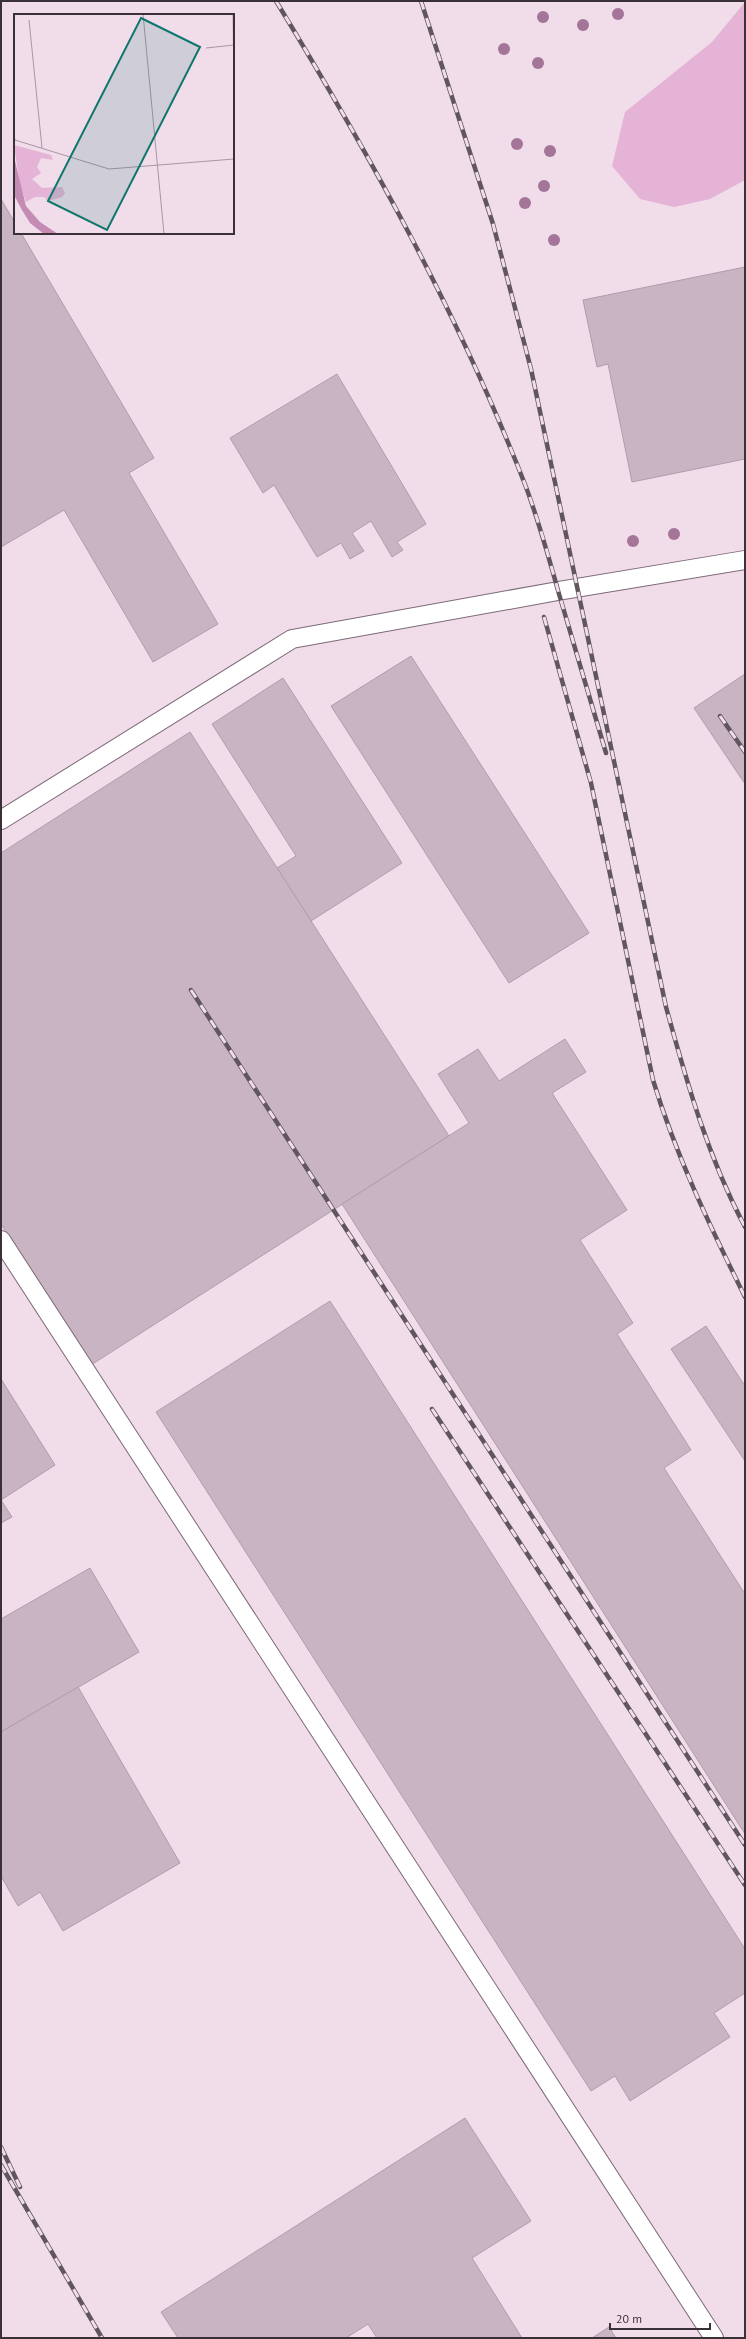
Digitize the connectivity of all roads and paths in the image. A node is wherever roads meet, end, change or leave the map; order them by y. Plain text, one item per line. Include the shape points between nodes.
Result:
1 (745, 560) edge
2 (1, 820) edge
3 (1, 1240) edge
4 (714, 2338) edge

1 - 2 lane via 292,639
3 - 4 lane

